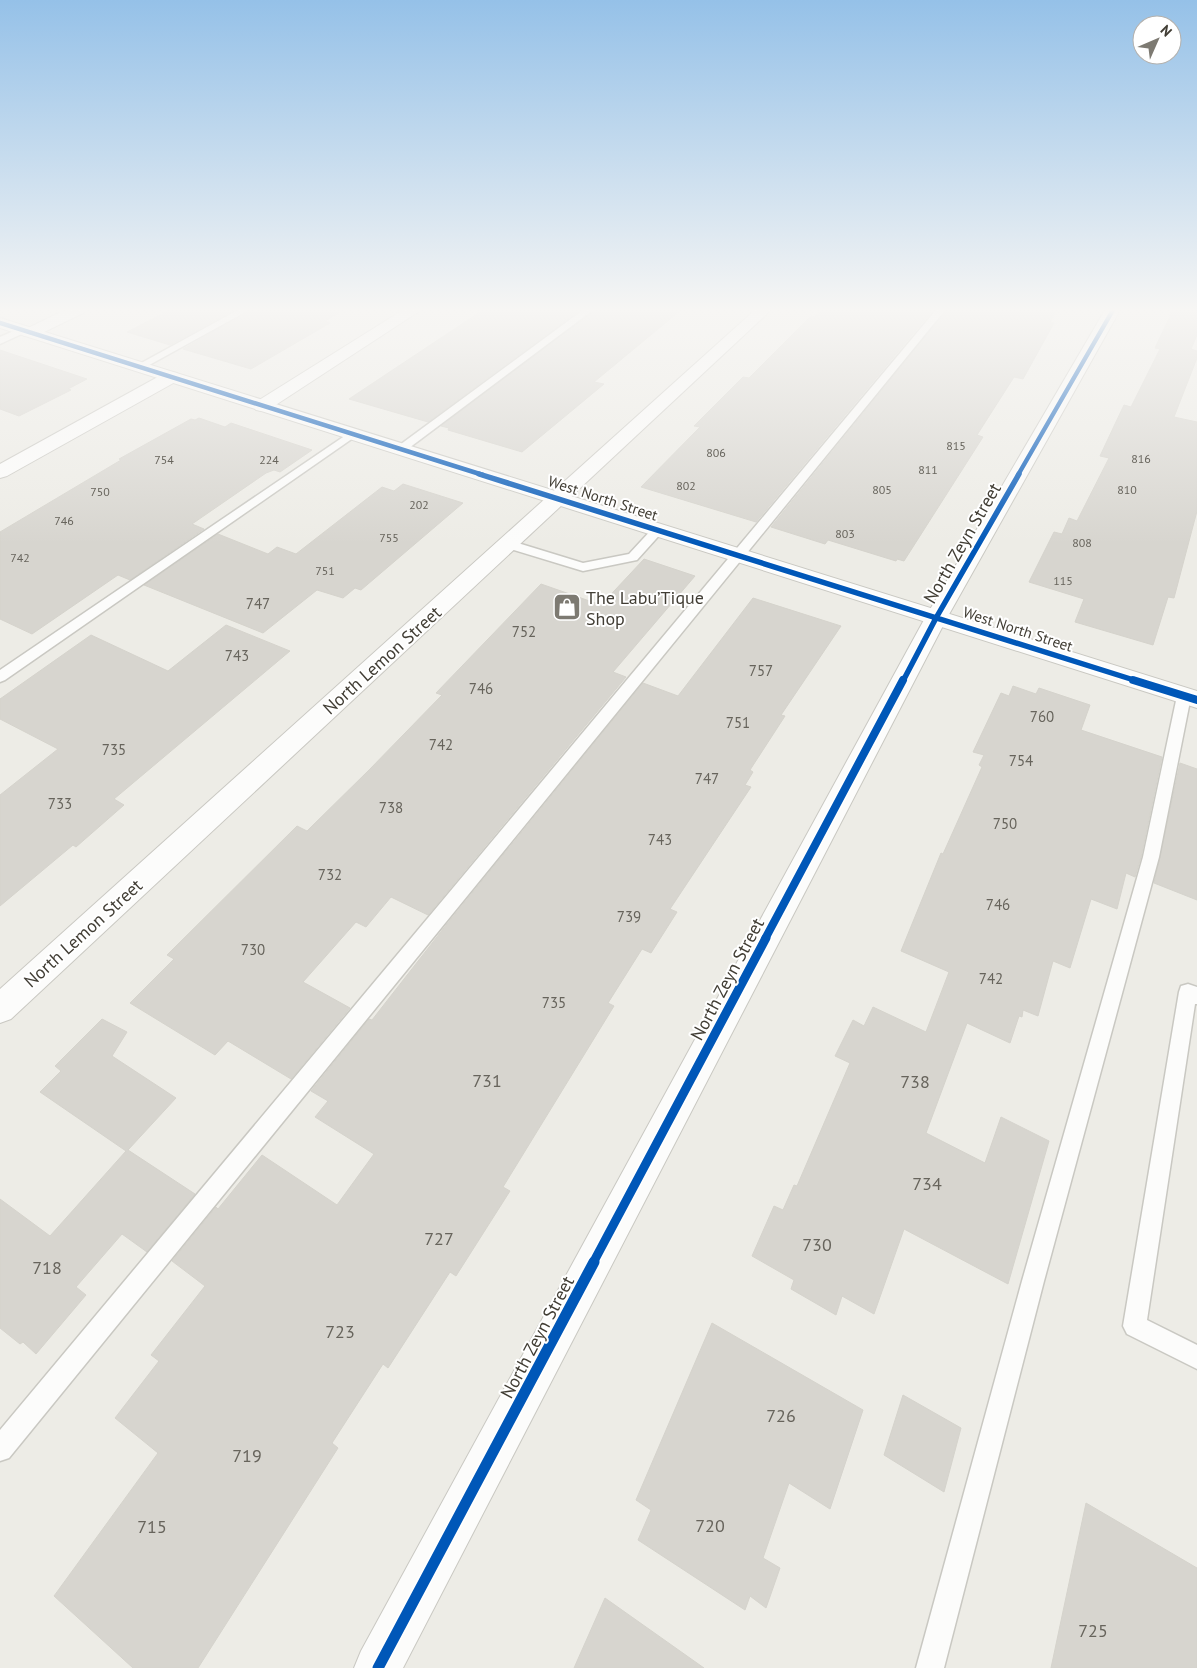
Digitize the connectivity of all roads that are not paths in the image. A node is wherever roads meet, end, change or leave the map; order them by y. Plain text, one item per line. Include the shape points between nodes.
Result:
1 (151, 388) edge
2 (205, 388) edge
3 (291, 388) edge
4 (483, 388) edge
5 (679, 388) edge
6 (877, 388) edge
7 (1068, 388) edge
8 (262, 406) junction
9 (352, 434) junction
10 (400, 449) junction
11 (0, 472) edge
12 (558, 499) junction
13 (658, 530) junction
14 (508, 544) junction
15 (738, 555) junction
16 (936, 618) junction
17 (0, 677) edge
18 (1191, 698) edge
19 (1197, 996) edge
20 (0, 1009) edge
21 (1197, 1357) edge
22 (0, 1449) edge
23 (378, 1668) edge
24 (930, 1668) edge

1 - 11 street
2 - 8 street, West North Street
3 - 8 street
4 - 10 lane
5 - 12 street, North Lemon Street
6 - 15 lane
7 - 16 street, North Zeyn Street
8 - 9 street, West North Street
9 - 10 street, West North Street
9 - 17 lane
10 - 12 street, West North Street
12 - 13 street, West North Street
12 - 14 street, North Lemon Street
13 - 14 lane via 633,557 583,567
13 - 15 street, West North Street
14 - 20 street, North Lemon Street
15 - 16 street, West North Street
15 - 22 lane
16 - 18 street, West North Street
16 - 23 street, North Zeyn Street
18 - 24 lane via 1151,857
19 - 21 lane via 1188,992 1135,1326

